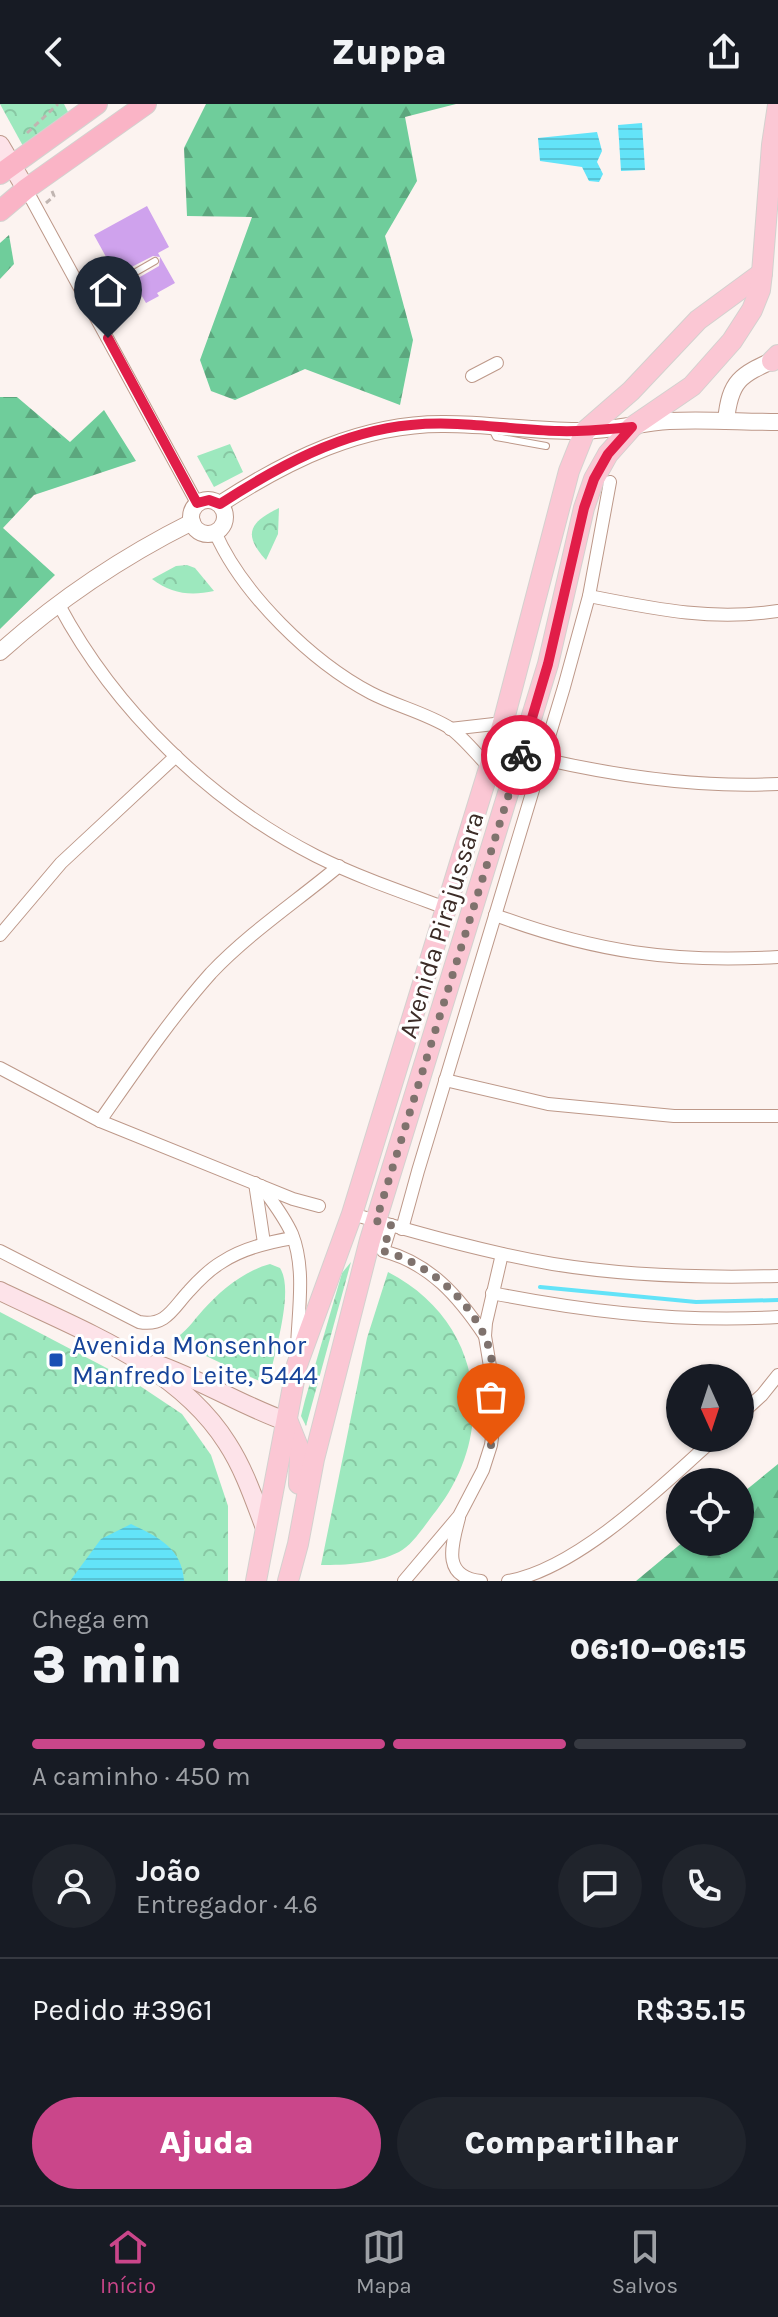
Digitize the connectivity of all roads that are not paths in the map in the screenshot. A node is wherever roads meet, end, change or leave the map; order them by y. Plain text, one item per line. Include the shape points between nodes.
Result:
1 (97, 104) edge
2 (146, 104) edge
3 (778, 105) edge
4 (0, 145) edge
5 (6, 169) edge
6 (26, 189) junction
7 (0, 211) edge
8 (155, 261) dead end
9 (769, 282) edge
10 (115, 284) dead end
11 (776, 358) edge
12 (497, 363) dead end
13 (472, 376) dead end
14 (726, 421) junction
15 (778, 422) edge
16 (492, 426) junction
17 (632, 427) junction
18 (558, 431) junction
19 (585, 431) junction
20 (546, 446) dead end
21 (577, 451) junction
22 (610, 482) dead end
23 (197, 503) junction
24 (220, 504) junction
25 (192, 522) junction
26 (215, 532) junction
27 (589, 596) junction
28 (59, 605) junction
29 (778, 611) edge
30 (0, 652) edge
31 (503, 723) junction
32 (450, 729) junction
33 (176, 756) junction
34 (543, 759) junction
35 (489, 767) junction
36 (778, 784) edge
37 (339, 866) junction
38 (446, 908) junction
39 (495, 915) junction
40 (0, 935) edge
41 (778, 957) edge
42 (0, 1068) edge
43 (445, 1080) junction
44 (778, 1116) edge
45 (100, 1121) junction
46 (258, 1184) junction
47 (319, 1206) dead end
48 (352, 1214) junction
49 (390, 1225) junction
50 (293, 1238) junction
51 (264, 1243) junction
52 (0, 1251) edge
53 (502, 1254) junction
54 (778, 1276) edge
55 (0, 1291) edge
56 (492, 1293) junction
57 (778, 1317) edge
58 (485, 1336) junction
59 (123, 1353) junction
60 (297, 1365) junction
61 (778, 1375) edge
62 (754, 1402) edge
63 (288, 1422) junction
64 (699, 1452) edge
65 (459, 1516) junction
66 (265, 1528) junction
67 (256, 1581) edge
68 (288, 1581) edge
69 (404, 1581) edge
70 (481, 1581) edge
71 (510, 1581) edge

1 - 5 highway
2 - 6 highway
3 - 9 main road via 771,158
4 - 5 main road
5 - 6 main road
6 - 7 highway
6 - 23 street
8 - 10 lane
9 - 17 main road, Avenida Pirajussara via 712,365 692,386
9 - 19 main road, Avenida Pirajussara via 698,320
11 - 14 street via 735,384
12 - 13 street
14 - 15 street
14 - 17 street
16 - 18 street
16 - 20 lane via 496,437
16 - 24 street via 410,425 348,438
17 - 19 street
17 - 49 main road, Avenida Pirajussara via 608,454 584,508 548,664
18 - 19 street
18 - 21 street via 571,438
19 - 21 main road, Avenida Pirajussara
21 - 31 main road, Avenida Pirajussara
22 - 27 street, Avenida Pirajussara
23 - 24 street
23 - 25 street
24 - 26 street via 225,520
25 - 26 street via 204,533
25 - 28 street via 116,564
26 - 32 street via 227,559 258,601 315,653 368,692
27 - 29 street via 681,614
27 - 34 street, Avenida Pirajussara
28 - 30 street
28 - 33 street via 119,694
31 - 32 street
31 - 35 main road, Avenida Pirajussara
32 - 35 street
33 - 37 street via 279,834
33 - 40 street via 61,863
34 - 36 street via 598,772 705,785
34 - 39 street, Avenida Pirajussara
35 - 38 main road, Avenida Pirajussara
37 - 38 street
37 - 45 street via 212,973
38 - 48 main road, Avenida Pirajussara
39 - 41 street via 548,934 644,956
39 - 43 street, Avenida Pirajussara
42 - 45 street
43 - 44 street via 548,1104 674,1116
43 - 49 street, Avenida Pirajussara
45 - 46 street
46 - 47 street
46 - 50 street
46 - 51 street
48 - 49 street
48 - 60 main road, Avenida Pirajussara
49 - 53 street
49 - 58 street via 383,1251 436,1277
49 - 68 main road, Avenida Pirajussara via 314,1459
50 - 51 street
50 - 60 street via 300,1290
51 - 52 street via 220,1263 171,1313 151,1324
53 - 54 street via 625,1273
53 - 56 street
55 - 59 main road
56 - 57 street via 627,1315
56 - 58 street
58 - 65 street via 494,1423 483,1470
59 - 63 main road via 190,1376
59 - 66 main road via 189,1396 212,1421 237,1461
60 - 63 main road, Avenida Pirajussara
61 - 62 street
63 - 66 main road, Avenida Pirajussara
63 - 68 main road via 301,1460
64 - 71 street via 604,1534 545,1568
65 - 69 street
65 - 70 street via 451,1559 465,1576
66 - 67 main road, Avenida Pirajussara

